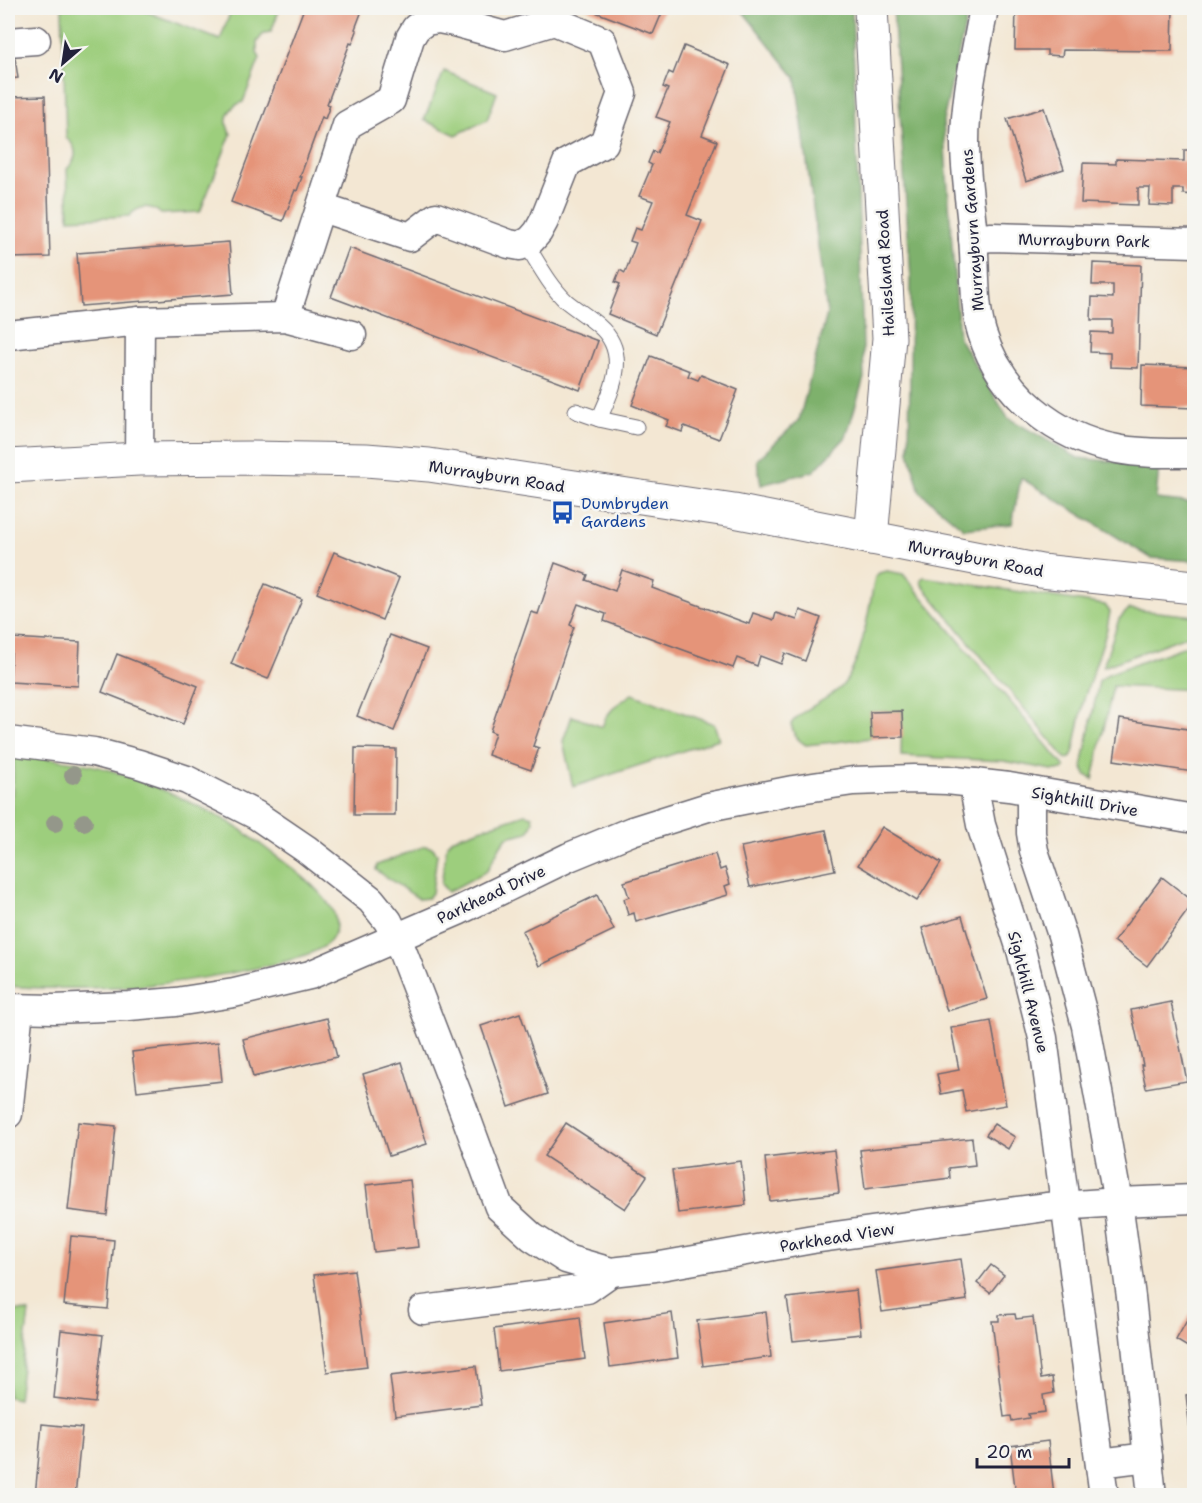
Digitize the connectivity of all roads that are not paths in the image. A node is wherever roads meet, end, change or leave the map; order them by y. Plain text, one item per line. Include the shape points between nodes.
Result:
1 (871, 8) edge
2 (984, 8) edge
3 (36, 40) dead end
4 (8, 42) edge
5 (322, 208) junction
6 (974, 239) junction
7 (1194, 243) edge
8 (526, 244) junction
9 (285, 317) junction
10 (140, 321) junction
11 (8, 335) edge
12 (352, 335) dead end
13 (576, 411) dead end
14 (599, 419) junction
15 (636, 427) dead end
16 (1194, 453) edge
17 (140, 459) junction
18 (8, 466) edge
19 (871, 538) junction
20 (1194, 586) edge
21 (8, 741) edge
22 (976, 783) junction
23 (1031, 791) junction
24 (1194, 819) edge
25 (395, 937) junction
26 (13, 1008) edge
27 (8, 1114) edge
28 (1194, 1200) edge
29 (1118, 1202) junction
30 (1065, 1205) junction
31 (610, 1272) junction
32 (423, 1310) dead end
33 (1148, 1457) junction
34 (1100, 1463) junction
35 (1104, 1496) edge
36 (1152, 1496) edge

1 - 19 street, Hailesland Road via 889,338
2 - 6 street, Murrayburn Gardens via 967,103 965,143
3 - 4 street
5 - 8 street via 410,237 436,217 509,244
5 - 8 street via 347,125 391,100 416,28 439,19 505,36 554,21 602,41 622,93 604,143 567,164 538,232
5 - 9 street
6 - 7 street, Murrayburn Park
6 - 16 street, Murrayburn Gardens via 976,308 982,334 993,359 1024,402 1068,433 1093,444 1119,450
8 - 14 lane via 566,300 600,326 616,349 614,385
9 - 10 street
9 - 12 street
10 - 11 street
10 - 17 street
13 - 14 lane
14 - 15 lane
17 - 18 street, Murrayburn Road
17 - 19 street, Murrayburn Road via 366,460 429,465 734,511
19 - 20 street, Murrayburn Road via 1041,571
21 - 25 street, Parkhead View via 94,752 187,780 246,810 344,877 371,900
22 - 23 street, Sighthill Drive
22 - 25 street, Parkhead Drive via 914,778 853,781 708,807 568,857
22 - 30 street, Sighthill Avenue via 981,825 1021,950 1043,1038
23 - 24 street, Sighthill Drive
23 - 29 street via 1034,851 1086,1026
25 - 26 street, Parkhead Drive via 310,975 234,993 129,1006
25 - 31 street, Parkhead View via 499,1207 532,1237 566,1259
26 - 27 street
28 - 29 street
29 - 30 street
29 - 33 street
30 - 31 street, Parkhead View via 813,1239
30 - 34 street, Sighthill Avenue
31 - 32 street, Parkhead View via 588,1289
33 - 34 street
33 - 36 street
34 - 35 street, Sighthill Avenue

